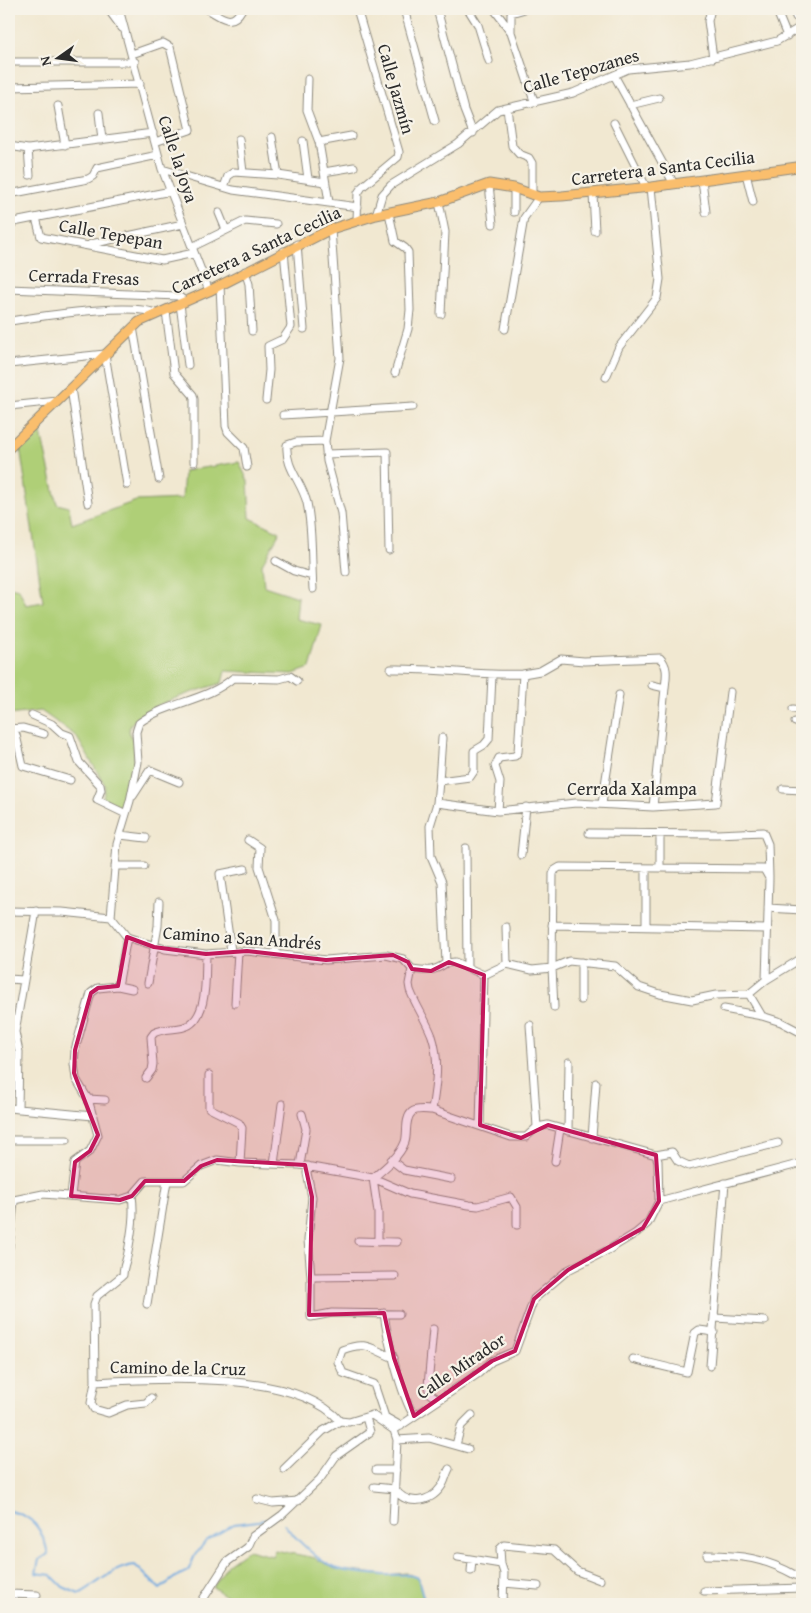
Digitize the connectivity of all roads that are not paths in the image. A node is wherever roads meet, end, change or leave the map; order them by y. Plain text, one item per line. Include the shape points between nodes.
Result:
1 (108, 9) edge
2 (119, 9) edge
3 (242, 9) edge
4 (358, 9) edge
5 (404, 9) edge
6 (437, 9) edge
7 (468, 9) edge
8 (494, 9) edge
9 (525, 9) edge
10 (711, 9) edge
11 (776, 9) edge
12 (793, 9) edge
13 (209, 10) edge
14 (802, 21) edge
15 (802, 26) edge
16 (511, 32) junction
17 (126, 34) junction
18 (787, 36) junction
19 (132, 54) junction
20 (713, 58) junction
21 (489, 61) dead end
22 (9, 62) edge
23 (135, 62) junction
24 (614, 75) junction
25 (308, 79) dead end
26 (140, 84) junction
27 (9, 87) edge
28 (659, 98) dead end
29 (534, 101) junction
30 (630, 105) junction
31 (58, 106) dead end
32 (507, 108) junction
33 (98, 113) dead end
34 (435, 121) dead end
35 (614, 123) dead end
36 (152, 132) junction
37 (473, 133) junction
38 (351, 136) dead end
39 (272, 137) dead end
40 (239, 139) dead end
41 (102, 140) junction
42 (302, 141) dead end
43 (155, 142) junction
44 (319, 142) junction
45 (65, 145) junction
46 (9, 146) edge
47 (28, 149) junction
48 (158, 155) junction
49 (354, 167) dead end
50 (800, 167) edge
51 (162, 169) junction
52 (243, 172) junction
53 (324, 172) junction
54 (746, 174) junction
55 (30, 175) dead end
56 (278, 175) junction
57 (308, 179) junction
58 (702, 180) junction
59 (325, 182) junction
60 (489, 184) junction
61 (674, 184) junction
62 (224, 187) junction
63 (649, 187) junction
64 (514, 188) junction
65 (171, 192) junction
66 (9, 194) edge
67 (593, 194) junction
68 (536, 196) junction
69 (329, 202) junction
70 (439, 202) junction
71 (753, 202) dead end
72 (358, 207) junction
73 (514, 212) dead end
74 (706, 212) dead end
75 (219, 213) dead end
76 (389, 213) junction
77 (376, 215) junction
78 (36, 218) junction
79 (357, 220) junction
80 (9, 223) edge
81 (183, 224) junction
82 (276, 224) dead end
83 (493, 224) dead end
84 (330, 229) junction
85 (226, 230) junction
86 (595, 231) dead end
87 (88, 244) junction
88 (297, 244) junction
89 (193, 250) junction
90 (284, 251) junction
91 (245, 271) junction
92 (220, 285) junction
93 (9, 289) edge
94 (209, 291) junction
95 (183, 303) junction
96 (162, 312) junction
97 (442, 314) dead end
98 (9, 321) edge
99 (133, 327) junction
100 (504, 329) dead end
101 (304, 330) dead end
102 (252, 331) dead end
103 (105, 354) junction
104 (9, 364) edge
105 (188, 365) dead end
106 (395, 373) dead end
107 (606, 377) dead end
108 (71, 388) junction
109 (266, 400) dead end
110 (58, 401) junction
111 (9, 406) edge
112 (413, 407) dead end
113 (331, 413) junction
114 (283, 415) dead end
115 (325, 441) junction
116 (9, 448) edge
117 (326, 454) junction
118 (194, 462) dead end
119 (247, 467) dead end
120 (159, 479) dead end
121 (127, 485) dead end
122 (88, 503) dead end
123 (389, 550) dead end
124 (276, 561) dead end
125 (346, 572) dead end
126 (312, 576) junction
127 (313, 589) dead end
128 (391, 669) dead end
129 (523, 674) junction
130 (492, 676) junction
131 (297, 681) dead end
132 (652, 685) dead end
133 (665, 688) junction
134 (730, 692) dead end
135 (619, 695) dead end
136 (793, 709) dead end
137 (802, 710) edge
138 (32, 715) dead end
139 (10, 728) edge
140 (44, 734) dead end
141 (442, 738) dead end
142 (70, 780) dead end
143 (439, 781) junction
144 (179, 782) dead end
145 (783, 789) dead end
146 (802, 790) edge
147 (130, 801) junction
148 (437, 803) junction
149 (602, 804) junction
150 (526, 807) junction
151 (653, 807) junction
152 (498, 811) junction
153 (126, 814) junction
154 (589, 833) dead end
155 (660, 835) junction
156 (120, 836) junction
157 (146, 838) dead end
158 (248, 840) dead end
159 (466, 848) dead end
160 (521, 855) dead end
161 (115, 866) junction
162 (144, 866) dead end
163 (660, 867) junction
164 (646, 868) junction
165 (245, 869) dead end
166 (769, 878) junction
167 (158, 902) dead end
168 (768, 908) junction
169 (9, 910) edge
170 (802, 910) edge
171 (36, 911) junction
172 (111, 917) junction
173 (552, 924) junction
174 (646, 925) junction
175 (506, 927) dead end
176 (767, 929) junction
177 (127, 937) junction
178 (154, 947) junction
179 (234, 951) junction
180 (276, 953) junction
181 (206, 954) junction
182 (802, 958) edge
183 (581, 962) junction
184 (446, 963) junction
185 (507, 964) junction
186 (467, 968) junction
187 (552, 968) junction
188 (412, 969) junction
189 (484, 975) junction
190 (9, 979) edge
191 (23, 980) junction
192 (766, 980) junction
193 (148, 983) dead end
194 (118, 986) junction
195 (132, 989) dead end
196 (749, 994) junction
197 (581, 1000) dead end
198 (235, 1004) dead end
199 (554, 1007) dead end
200 (724, 1009) dead end
201 (762, 1016) junction
202 (530, 1024) dead end
203 (802, 1033) edge
204 (569, 1062) dead end
205 (209, 1075) dead end
206 (146, 1078) dead end
207 (596, 1083) dead end
208 (88, 1099) junction
209 (105, 1100) dead end
210 (282, 1104) dead end
211 (9, 1108) edge
212 (18, 1109) junction
213 (432, 1110) junction
214 (302, 1114) dead end
215 (93, 1116) junction
216 (480, 1125) junction
217 (538, 1128) junction
218 (560, 1129) junction
219 (568, 1131) junction
220 (592, 1138) junction
221 (67, 1140) dead end
222 (9, 1141) edge
223 (778, 1143) dead end
224 (656, 1155) junction
225 (391, 1160) junction
226 (555, 1162) dead end
227 (240, 1163) junction
228 (802, 1163) edge
229 (274, 1164) junction
230 (300, 1165) junction
231 (308, 1166) junction
232 (373, 1178) junction
233 (451, 1179) dead end
234 (167, 1181) junction
235 (725, 1183) junction
236 (71, 1196) junction
237 (132, 1196) junction
238 (659, 1201) junction
239 (12, 1202) edge
240 (517, 1225) dead end
241 (358, 1241) dead end
242 (378, 1242) junction
243 (396, 1242) dead end
244 (9, 1248) edge
245 (395, 1276) dead end
246 (311, 1277) junction
247 (147, 1304) dead end
248 (384, 1313) junction
249 (399, 1314) dead end
250 (715, 1318) junction
251 (765, 1321) dead end
252 (433, 1329) dead end
253 (714, 1332) junction
254 (394, 1358) junction
255 (633, 1359) dead end
256 (710, 1366) dead end
257 (95, 1382) junction
258 (151, 1398) dead end
259 (438, 1399) junction
260 (472, 1415) dead end
261 (414, 1416) junction
262 (366, 1417) junction
263 (340, 1421) junction
264 (398, 1428) junction
265 (397, 1440) junction
266 (456, 1445) junction
267 (468, 1449) dead end
268 (284, 1469) dead end
269 (449, 1469) dead end
270 (376, 1470) dead end
271 (396, 1470) junction
272 (374, 1487) dead end
273 (395, 1489) junction
274 (257, 1499) dead end
275 (298, 1501) junction
276 (393, 1521) dead end
277 (707, 1555) dead end
278 (458, 1557) dead end
279 (472, 1560) junction
280 (500, 1564) junction
281 (471, 1571) dead end
282 (802, 1576) edge
283 (600, 1580) dead end
284 (504, 1583) junction
285 (538, 1586) dead end
286 (802, 1588) edge
287 (704, 1591) dead end
288 (9, 1594) edge
289 (37, 1595) dead end
290 (200, 1604) edge
291 (503, 1604) edge

1 - 17 street
2 - 17 street, Calle la Joya
3 - 13 street via 232,20
4 - 72 street, Calle Jazmín via 399,152 398,157 362,187 358,193
5 - 34 street
6 - 37 street
7 - 21 street via 478,25
8 - 16 street
9 - 16 street via 511,13
10 - 20 street via 708,21
11 - 18 street
12 - 14 street
15 - 18 street, Calle Tepozanes
16 - 29 street
17 - 19 street, Calle la Joya
18 - 20 street, Calle Tepozanes
19 - 23 street, Calle la Joya
19 - 43 street via 163,43 170,47 190,130
20 - 24 street, Calle Tepozanes via 637,67
22 - 23 street
23 - 26 street, Calle la Joya
24 - 29 street, Calle Tepozanes via 573,93
24 - 30 street
25 - 44 street via 307,110
26 - 27 street
26 - 36 street, Calle la Joya
28 - 30 street
29 - 32 street, Calle Tepozanes
30 - 61 street
31 - 45 street
32 - 37 street, Calle Tepozanes via 495,112
32 - 68 street via 512,146 532,163
33 - 41 street
35 - 63 street
36 - 41 street
36 - 43 street, Calle la Joya
37 - 77 street, Calle Tepozanes via 391,185 382,195
38 - 44 street
39 - 56 street
40 - 52 street
41 - 45 street
42 - 57 street
43 - 48 street, Calle la Joya
44 - 53 street
45 - 47 street
46 - 47 street
47 - 55 street
48 - 51 street, Calle la Joya
48 - 66 street via 97,168 88,179
49 - 53 street
50 - 54 main road, Carretera a Santa Cecilia
51 - 62 street
51 - 65 street, Calle la Joya
52 - 56 street
52 - 62 street via 230,173
53 - 59 street
54 - 58 main road, Carretera a Santa Cecilia
54 - 71 street
56 - 57 street
57 - 59 street
58 - 61 main road, Carretera a Santa Cecilia
58 - 74 street
59 - 69 street
60 - 64 main road, Carretera a Santa Cecilia
60 - 70 main road, Carretera a Santa Cecilia
60 - 83 street
61 - 63 main road, Carretera a Santa Cecilia
62 - 69 street
63 - 67 main road, Carretera a Santa Cecilia
63 - 107 street via 660,278 657,298 619,347
64 - 68 main road, Carretera a Santa Cecilia
64 - 73 street
65 - 78 street
65 - 81 street, Calle la Joya
67 - 68 main road, Carretera a Santa Cecilia
67 - 86 street
68 - 100 street via 524,218
69 - 72 street
70 - 76 main road, Carretera a Santa Cecilia
70 - 97 street via 445,232
72 - 79 street, Calle Jazmín
75 - 85 street
76 - 77 main road, Carretera a Santa Cecilia
76 - 106 street via 396,241 408,252 410,275 408,329
77 - 79 main road, Carretera a Santa Cecilia
78 - 80 street
78 - 87 street, Calle Tepepan via 41,237
79 - 84 main road, Carretera a Santa Cecilia
81 - 87 street
81 - 89 street, Calle la Joya
82 - 85 street, Calle Tepepan via 245,222
84 - 88 main road, Carretera a Santa Cecilia
84 - 113 street via 340,358
85 - 89 street, Calle Tepepan
87 - 89 street, Calle Tepepan via 162,260
88 - 90 main road, Carretera a Santa Cecilia
88 - 101 street
89 - 94 street, Calle la Joya
90 - 91 main road, Carretera a Santa Cecilia
90 - 109 street via 291,327 283,339 268,346
91 - 92 main road, Carretera a Santa Cecilia
91 - 102 street
92 - 94 main road, Carretera a Santa Cecilia
92 - 119 street via 226,426 244,448
93 - 95 street, Cerrada Fresas via 178,296
94 - 95 main road, Carretera a Santa Cecilia
95 - 96 main road, Carretera a Santa Cecilia
95 - 105 street
96 - 98 street via 111,310
96 - 99 main road, Carretera a Santa Cecilia
96 - 118 street via 174,373 193,395
99 - 103 main road, Carretera a Santa Cecilia
99 - 120 street
103 - 104 street
103 - 108 main road, Carretera a Santa Cecilia
103 - 121 street
108 - 110 main road, Carretera a Santa Cecilia
108 - 122 street
110 - 111 street
110 - 116 main road, Carretera a Santa Cecilia
112 - 113 street
113 - 114 street
113 - 115 street
115 - 117 street
115 - 126 street via 286,445 289,466 307,502
117 - 123 street via 387,452
117 - 125 street via 341,513
124 - 126 street
126 - 127 street
128 - 130 street
129 - 130 street
129 - 133 street via 540,671 561,659 660,658 667,668
129 - 152 street via 518,752 496,762 500,782
130 - 143 street via 489,739 474,750 472,774 462,779
131 - 147 street via 290,676 279,679 233,678 223,687 144,719 137,727 138,762
132 - 133 street
133 - 151 street
134 - 151 street, Cerrada Xalampa via 716,803
135 - 149 street
136 - 137 street
138 - 153 street via 70,736 79,762 100,785 97,800
139 - 140 street
139 - 142 street via 16,735 23,766
141 - 143 street
143 - 148 street
144 - 147 street via 150,770
145 - 146 street
147 - 153 street
148 - 152 street, Cerrada Xalampa
148 - 184 street via 430,826 431,856 442,882
149 - 150 street, Cerrada Xalampa
149 - 151 street, Cerrada Xalampa
150 - 152 street, Cerrada Xalampa
150 - 160 street
153 - 156 street
154 - 155 street
155 - 163 street
155 - 166 street via 763,832 768,844
156 - 157 street
156 - 161 street
158 - 180 street via 260,848 260,867 276,920
159 - 186 street
161 - 162 street
161 - 172 street
163 - 164 street
163 - 166 street via 760,868
164 - 173 street via 560,867 554,870
164 - 174 street
165 - 179 street via 220,874
166 - 168 street
167 - 178 street
168 - 170 street
168 - 176 street
169 - 171 street
171 - 172 street
171 - 191 street
172 - 177 street
173 - 174 street
173 - 187 street
174 - 176 street
175 - 185 street
176 - 192 street
177 - 178 street, Camino a San Andrés
177 - 194 street
178 - 181 street, Camino a San Andrés
178 - 193 street
179 - 180 street, Camino a San Andrés
179 - 181 street, Camino a San Andrés
179 - 198 street
180 - 188 street, Camino a San Andrés via 326,960 393,955 408,962
181 - 206 street via 204,992 197,1019 183,1028 154,1033 151,1037 152,1070
182 - 192 street
183 - 187 street via 565,961
183 - 196 street via 615,966 639,987 660,994 692,1000
183 - 197 street
184 - 186 street via 455,962
184 - 188 street via 431,972
185 - 187 street via 532,970
185 - 189 street
186 - 189 street
187 - 199 street
188 - 213 street via 410,990 432,1037 436,1056
189 - 216 street
190 - 191 street
191 - 212 street via 15,1032
192 - 196 street
194 - 195 street
194 - 208 street via 95,989 91,993 82,1026 74,1073
196 - 201 street
200 - 201 street
201 - 203 street
202 - 217 street
204 - 219 street
205 - 227 street via 209,1108 241,1124
207 - 220 street
208 - 209 street
208 - 215 street
210 - 229 street
211 - 212 street
212 - 215 street
213 - 216 street
213 - 225 street via 412,1112 405,1141
214 - 230 street via 306,1129
215 - 236 street via 98,1135 90,1151 75,1162
216 - 217 street via 520,1138
217 - 218 street via 548,1125
218 - 219 street
218 - 226 street
219 - 220 street
220 - 224 street
221 - 222 street
223 - 224 street via 689,1166 678,1161 672,1152
224 - 238 street
225 - 232 street
225 - 233 street via 404,1170
227 - 229 street
227 - 234 street via 210,1161 189,1180
228 - 235 street
229 - 230 street
230 - 231 street
231 - 232 street
231 - 246 street via 312,1197 308,1240
232 - 240 street via 410,1194 469,1205 508,1196 518,1207
232 - 242 street
234 - 237 street via 145,1181
234 - 247 street
235 - 238 street
235 - 250 street
236 - 237 street via 108,1200
236 - 239 street via 43,1194
237 - 257 street via 133,1214 123,1275 97,1296 94,1304
238 - 259 street, Calle Mirador via 654,1215 643,1228 568,1270 534,1299 515,1351 492,1361
239 - 244 street
241 - 242 street
242 - 243 street
245 - 246 street
246 - 248 street via 310,1317 332,1313
248 - 249 street
248 - 254 street
250 - 251 street
250 - 253 street
252 - 259 street via 428,1386 430,1394
253 - 255 street via 699,1330 694,1333 687,1372
253 - 256 street
254 - 261 street
254 - 264 street via 359,1344 342,1350 338,1362 342,1373 374,1384 385,1418
257 - 258 street via 92,1406 108,1413 127,1405 146,1403
257 - 263 street, Camino de la Cruz via 150,1378 245,1382 317,1402 330,1409
259 - 261 street, Calle Mirador
260 - 266 street via 461,1426
261 - 264 street, Calle Mirador
262 - 263 street
262 - 264 street via 372,1415
262 - 275 street via 370,1432 336,1456 320,1479
263 - 268 street via 323,1431
264 - 265 street
265 - 266 street via 428,1438
265 - 271 street
266 - 267 street
269 - 273 street via 440,1489 420,1501 401,1497
270 - 271 street
271 - 273 street
272 - 273 street
273 - 276 street
274 - 275 street via 273,1503
275 - 290 street via 253,1536 248,1547 227,1562
277 - 282 street via 755,1558
278 - 279 street
279 - 280 street
279 - 281 street
280 - 283 street via 500,1549 504,1545 554,1550 577,1570
280 - 284 street
284 - 285 street
284 - 291 street
286 - 287 street
288 - 289 street

